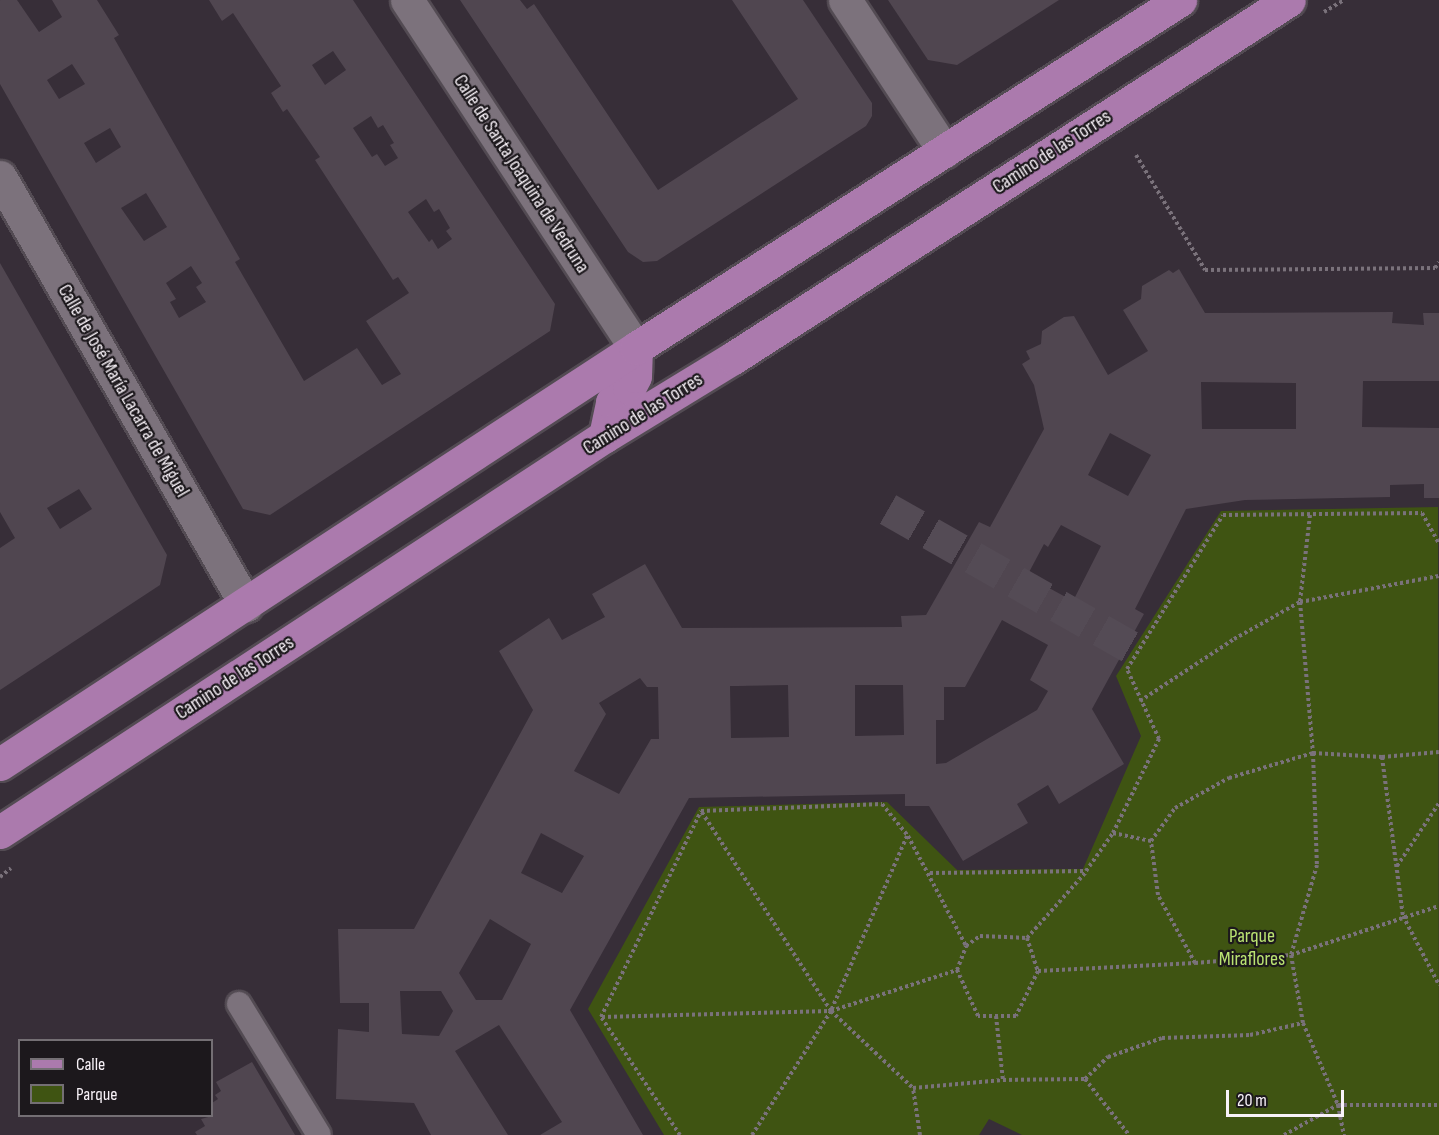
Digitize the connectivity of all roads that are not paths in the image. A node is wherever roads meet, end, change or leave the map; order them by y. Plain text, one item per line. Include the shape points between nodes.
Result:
1 (407, 0) edge
2 (845, 0) edge
3 (1180, 0) edge
4 (1289, 0) edge
5 (944, 151) junction
6 (0, 177) edge
7 (636, 348) junction
8 (605, 436) junction
9 (246, 605) junction
10 (0, 764) edge
11 (0, 832) edge
12 (239, 1004) dead end
13 (319, 1135) edge

1 - 7 street, Calle de Santa Joaquina de Vedruna
2 - 5 street
3 - 5 main road
4 - 8 main road, Camino de las Torres via 733,358
5 - 7 main road
6 - 9 street, Calle de José María Lacarra de Miguel
7 - 8 main road via 635,376 629,388 612,402
7 - 9 main road
8 - 11 main road, Camino de las Torres
9 - 10 main road
12 - 13 lane

